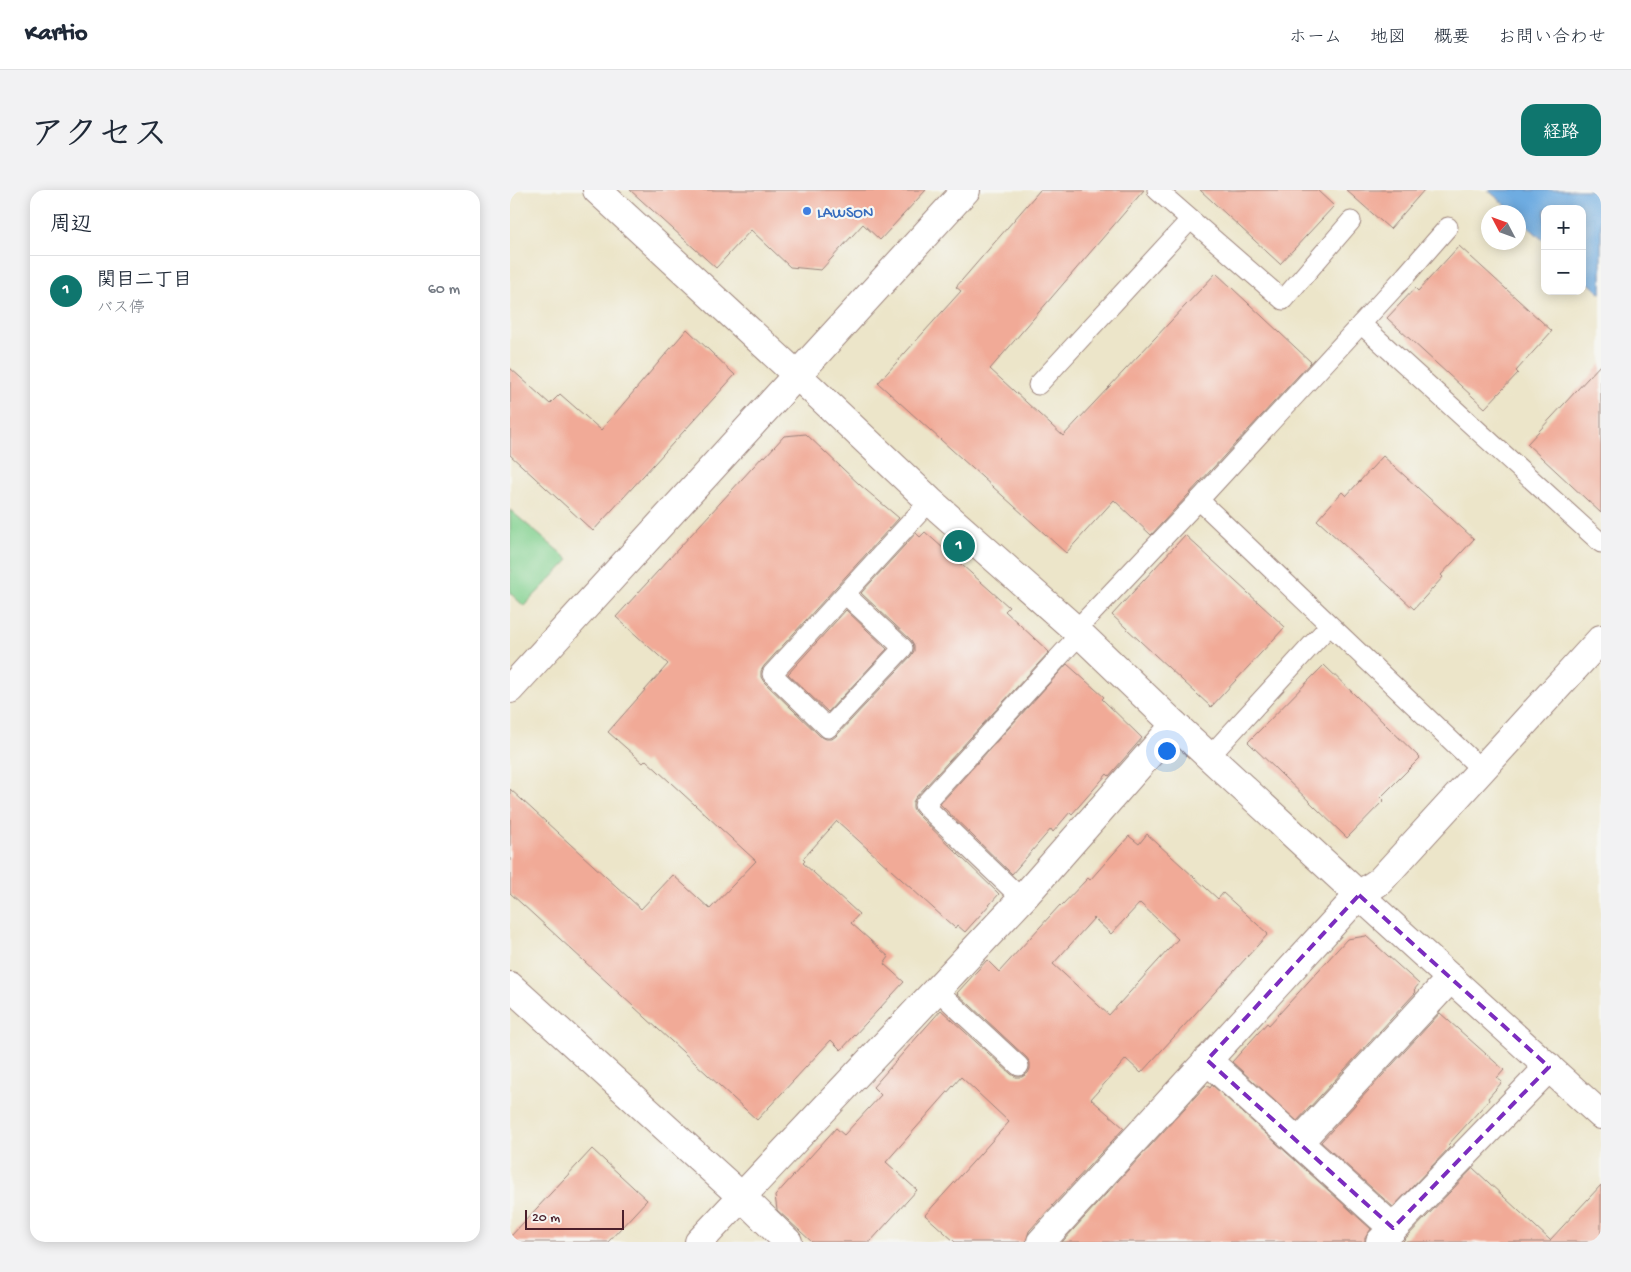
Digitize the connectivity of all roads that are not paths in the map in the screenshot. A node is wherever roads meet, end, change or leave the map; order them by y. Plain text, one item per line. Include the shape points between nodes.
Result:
1 (597, 190) edge
2 (966, 190) edge
3 (1157, 190) edge
4 (1190, 220) junction
5 (1351, 221) dead end
6 (1448, 227) dead end
7 (1361, 324) junction
8 (797, 375) junction
9 (1038, 385) dead end
10 (1198, 500) junction
11 (930, 501) junction
12 (1601, 543) edge
13 (845, 594) junction
14 (1329, 626) junction
15 (1078, 632) junction
16 (1601, 639) edge
17 (510, 688) edge
18 (1175, 725) junction
19 (1210, 756) junction
20 (1482, 770) junction
21 (1359, 895) junction
22 (1022, 899) junction
23 (1451, 978) junction
24 (510, 986) edge
25 (936, 989) junction
26 (1207, 1060) junction
27 (1019, 1066) dead end
28 (1549, 1067) junction
29 (1601, 1115) edge
30 (1299, 1142) junction
31 (741, 1196) junction
32 (1386, 1235) edge
33 (699, 1242) edge
34 (788, 1242) edge
35 (1041, 1242) edge

1 - 8 street
2 - 8 street
3 - 4 lane
4 - 5 lane via 1282,300
4 - 9 lane
6 - 7 lane
7 - 10 lane
7 - 12 lane
8 - 11 street
8 - 17 street
10 - 14 lane
10 - 15 lane
11 - 13 lane
11 - 15 street
13 - 13 lane via 772,674 828,728 903,648
14 - 19 lane
14 - 20 lane
15 - 18 street
15 - 22 lane via 924,805
16 - 20 street
18 - 19 street
18 - 22 street
19 - 21 street
20 - 21 street via 1380,881
21 - 23 street
21 - 26 street
22 - 25 street
23 - 28 street
23 - 30 street
24 - 31 street
25 - 27 lane
25 - 31 street
26 - 30 street
26 - 35 street
28 - 29 street
28 - 32 street
30 - 32 street
31 - 33 street
31 - 34 street

